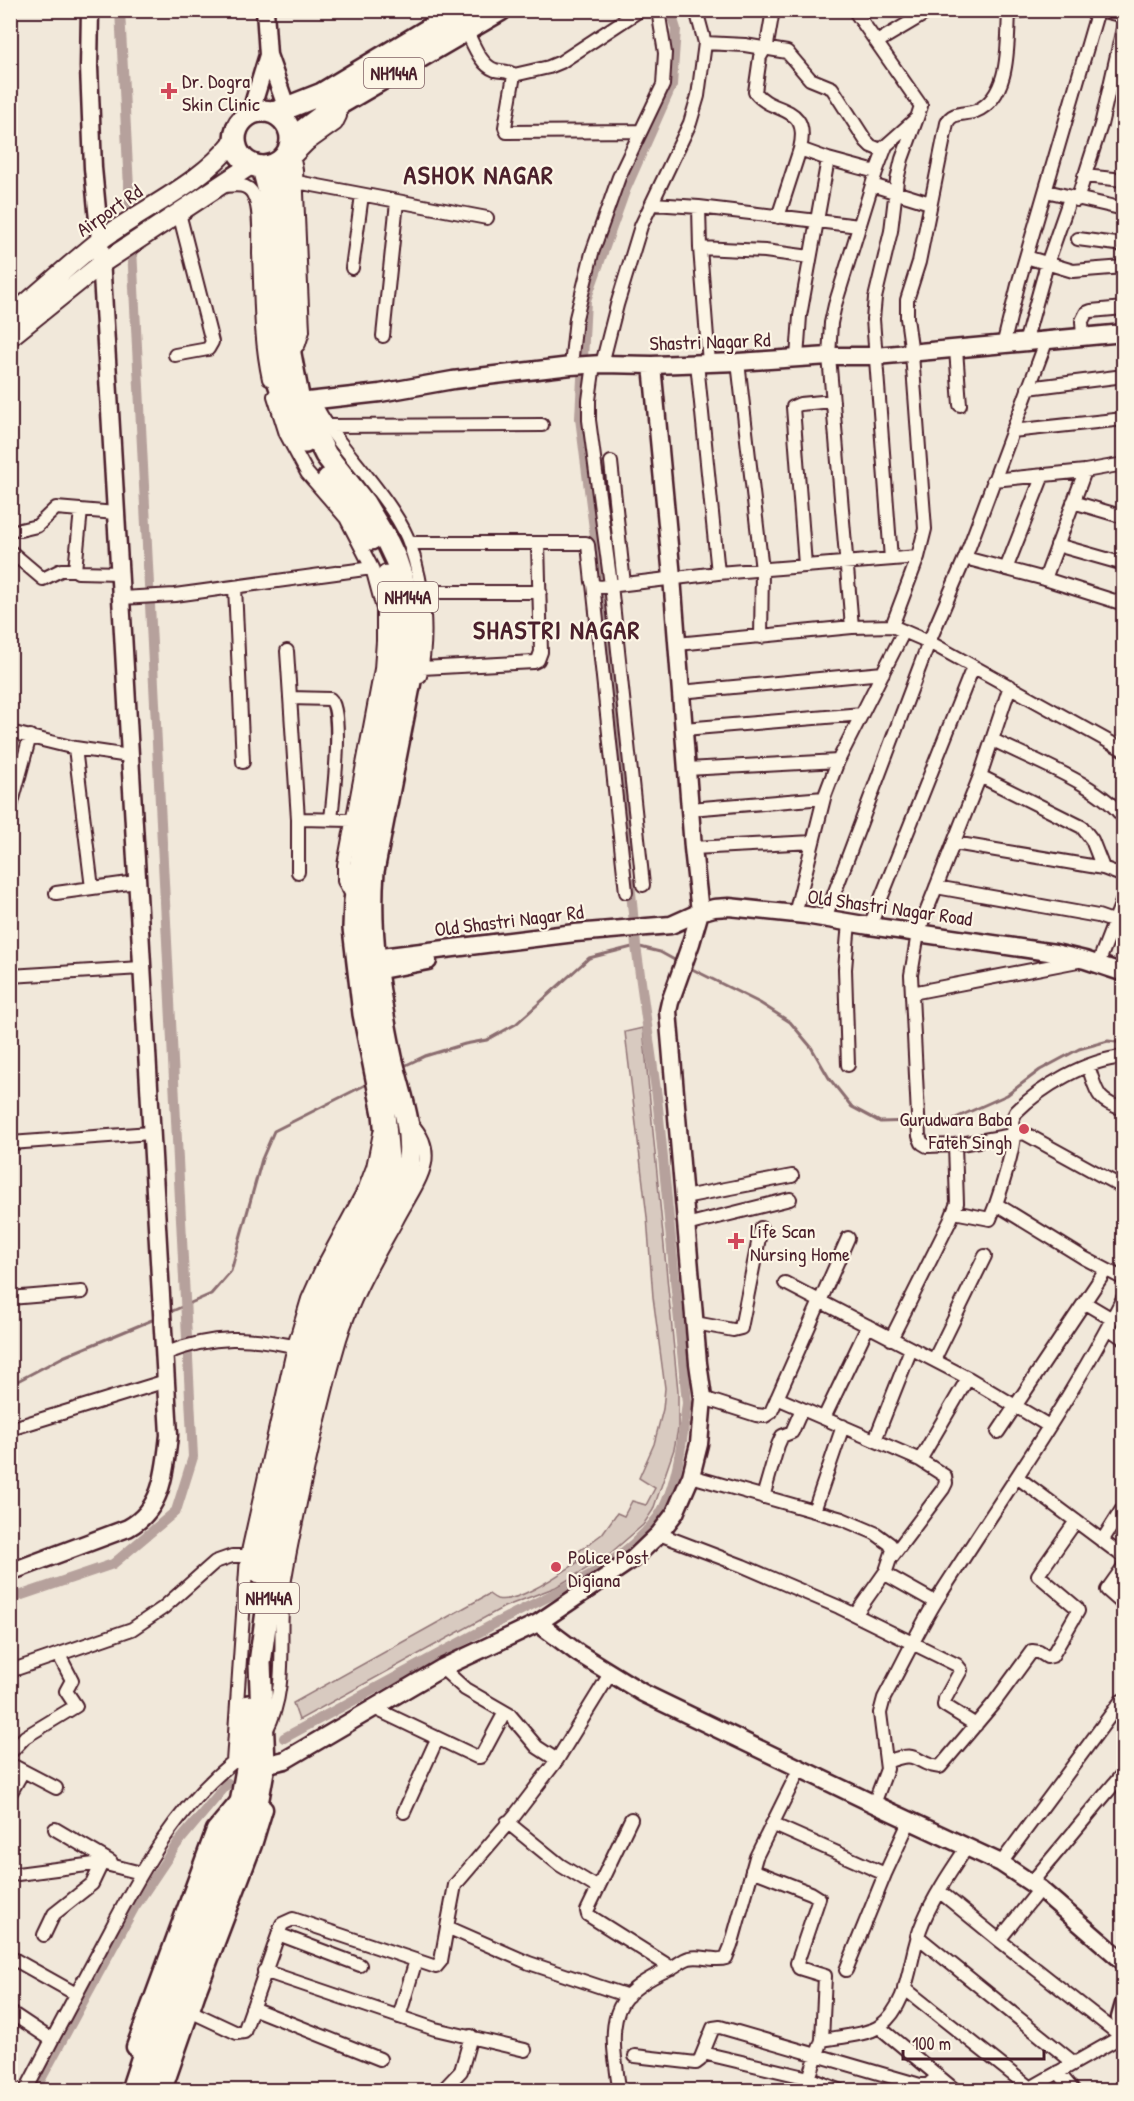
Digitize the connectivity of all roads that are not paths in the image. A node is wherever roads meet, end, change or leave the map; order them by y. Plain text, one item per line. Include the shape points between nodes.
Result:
1 (90, 10) edge
2 (265, 10) edge
3 (500, 10) edge
4 (640, 10) edge
5 (658, 10) edge
6 (696, 10) edge
7 (773, 10) edge
8 (854, 10) edge
9 (930, 10) edge
10 (1028, 10) edge
11 (1098, 10) edge
12 (1005, 12) edge
13 (1124, 16) edge
14 (464, 20) edge
15 (1124, 24) edge
16 (877, 42) junction
17 (705, 43) junction
18 (765, 48) junction
19 (268, 55) junction
20 (514, 75) junction
21 (280, 111) junction
22 (250, 114) junction
23 (917, 118) junction
24 (641, 131) junction
25 (234, 141) junction
26 (886, 146) junction
27 (800, 149) junction
28 (278, 158) junction
29 (828, 159) junction
30 (876, 171) junction
31 (1084, 176) junction
32 (1124, 180) edge
33 (297, 182) junction
34 (872, 185) junction
35 (217, 188) junction
36 (1046, 191) junction
37 (895, 193) junction
38 (362, 195) junction
39 (1073, 199) junction
40 (398, 202) junction
41 (930, 203) junction
42 (653, 204) junction
43 (699, 207) junction
44 (1124, 209) edge
45 (179, 213) junction
46 (778, 217) junction
47 (487, 218) dead end
48 (817, 220) junction
49 (858, 226) junction
50 (1078, 240) dead end
51 (100, 241) junction
52 (1124, 245) edge
53 (700, 248) junction
54 (810, 257) junction
55 (1036, 260) junction
56 (101, 264) junction
57 (1124, 267) edge
58 (352, 268) dead end
59 (1124, 308) edge
60 (10, 317) edge
61 (1124, 333) edge
62 (383, 336) dead end
63 (10, 337) edge
64 (1083, 338) junction
65 (1046, 342) junction
66 (1013, 345) junction
67 (956, 349) junction
68 (290, 354) junction
69 (912, 354) junction
70 (175, 355) dead end
71 (829, 356) junction
72 (876, 356) junction
73 (797, 358) junction
74 (738, 362) junction
75 (703, 363) junction
76 (586, 365) junction
77 (652, 365) junction
78 (1124, 376) edge
79 (1028, 388) junction
80 (306, 401) junction
81 (833, 401) junction
82 (960, 405) dead end
83 (1124, 419) edge
84 (542, 425) dead end
85 (327, 426) junction
86 (1012, 431) junction
87 (610, 462) dead end
88 (1124, 465) edge
89 (1085, 471) junction
90 (1043, 475) junction
91 (993, 480) junction
92 (1073, 502) junction
93 (81, 510) junction
94 (116, 513) junction
95 (1124, 517) edge
96 (20, 530) dead end
97 (410, 543) junction
98 (538, 544) junction
99 (1058, 545) junction
100 (10, 551) edge
101 (918, 557) junction
102 (965, 558) junction
103 (891, 559) junction
104 (847, 563) junction
105 (1124, 564) edge
106 (805, 566) junction
107 (372, 568) junction
108 (1006, 569) junction
109 (75, 570) junction
110 (762, 570) junction
111 (120, 573) junction
112 (718, 573) junction
113 (672, 577) junction
114 (1045, 579) junction
115 (607, 585) junction
116 (236, 587) junction
117 (422, 592) junction
118 (540, 592) junction
119 (128, 598) junction
120 (1124, 604) edge
121 (852, 627) junction
122 (898, 628) junction
123 (761, 637) junction
124 (929, 642) junction
125 (677, 644) junction
126 (287, 651) dead end
127 (973, 667) junction
128 (422, 668) junction
129 (883, 673) junction
130 (1010, 686) junction
131 (680, 692) junction
132 (290, 698) junction
133 (862, 714) junction
134 (684, 729) junction
135 (11, 732) edge
136 (30, 736) junction
137 (993, 740) junction
138 (75, 748) junction
139 (1124, 750) edge
140 (129, 756) junction
141 (838, 761) junction
142 (243, 762) dead end
143 (687, 769) junction
144 (980, 776) junction
145 (824, 798) junction
146 (690, 809) junction
147 (10, 810) edge
148 (298, 819) junction
149 (331, 819) junction
150 (1124, 819) edge
151 (351, 820) junction
152 (813, 842) junction
153 (954, 843) junction
154 (693, 848) junction
155 (1103, 868) junction
156 (298, 872) dead end
157 (1124, 876) edge
158 (136, 882) junction
159 (643, 885) dead end
160 (936, 887) junction
161 (92, 888) junction
162 (56, 892) dead end
163 (626, 892) dead end
164 (1124, 897) edge
165 (355, 901) junction
166 (700, 912) junction
167 (795, 914) junction
168 (825, 918) junction
169 (849, 922) junction
170 (1119, 923) edge
171 (870, 926) junction
172 (652, 929) joint
173 (918, 933) junction
174 (1091, 962) junction
175 (371, 963) junction
176 (141, 968) junction
177 (1124, 973) edge
178 (10, 976) edge
179 (912, 993) junction
180 (1124, 1057) edge
181 (848, 1065) dead end
182 (1088, 1066) junction
183 (1124, 1109) edge
184 (398, 1114) junction
185 (151, 1133) junction
186 (1014, 1133) junction
187 (10, 1143) edge
188 (955, 1145) junction
189 (792, 1176) dead end
190 (1124, 1188) edge
191 (684, 1197) junction
192 (790, 1199) dead end
193 (996, 1204) junction
194 (954, 1212) junction
195 (686, 1225) junction
196 (761, 1228) dead end
197 (848, 1238) dead end
198 (985, 1256) dead end
199 (1106, 1270) junction
200 (1124, 1279) edge
201 (785, 1283) dead end
202 (82, 1292) dead end
203 (1124, 1296) edge
204 (10, 1298) edge
205 (819, 1299) junction
206 (1084, 1303) junction
207 (695, 1323) junction
208 (1110, 1324) junction
209 (868, 1326) junction
210 (891, 1339) junction
211 (1124, 1340) edge
212 (911, 1349) junction
213 (167, 1351) junction
214 (314, 1352) junction
215 (934, 1360) junction
216 (968, 1378) junction
217 (166, 1381) junction
218 (703, 1398) junction
219 (777, 1398) junction
220 (1017, 1405) junction
221 (802, 1408) junction
222 (824, 1418) junction
223 (10, 1422) edge
224 (24, 1425) junction
225 (843, 1426) junction
226 (1049, 1426) junction
227 (10, 1429) edge
228 (998, 1432) dead end
229 (875, 1440) junction
230 (920, 1460) junction
231 (691, 1476) junction
232 (1017, 1477) junction
233 (763, 1497) junction
234 (1124, 1506) edge
235 (814, 1511) junction
236 (1076, 1521) junction
237 (659, 1534) junction
238 (1102, 1541) junction
239 (247, 1556) junction
240 (892, 1557) junction
241 (1124, 1557) edge
242 (1124, 1566) edge
243 (886, 1571) junction
244 (10, 1572) edge
245 (935, 1602) junction
246 (1124, 1605) edge
247 (855, 1615) junction
248 (538, 1623) junction
249 (912, 1643) junction
250 (59, 1655) junction
251 (442, 1668) junction
252 (10, 1671) edge
253 (610, 1674) junction
254 (1121, 1701) dead end
255 (374, 1708) junction
256 (505, 1712) junction
257 (976, 1725) junction
258 (437, 1739) junction
259 (10, 1753) edge
260 (557, 1760) junction
261 (887, 1762) junction
262 (10, 1764) edge
263 (252, 1768) junction
264 (800, 1768) junction
265 (23, 1771) junction
266 (1124, 1772) edge
267 (56, 1788) dead end
268 (10, 1794) edge
269 (242, 1797) junction
270 (874, 1804) junction
271 (404, 1812) dead end
272 (631, 1819) dead end
273 (910, 1820) junction
274 (507, 1822) junction
275 (772, 1824) junction
276 (55, 1829) dead end
277 (967, 1847) junction
278 (102, 1863) junction
279 (1001, 1863) junction
280 (117, 1866) junction
281 (752, 1870) junction
282 (141, 1873) junction
283 (885, 1874) junction
284 (10, 1875) edge
285 (1036, 1886) junction
286 (598, 1888) junction
287 (939, 1891) junction
288 (447, 1927) junction
289 (278, 1934) junction
290 (44, 1935) dead end
291 (917, 1936) junction
292 (999, 1940) junction
293 (10, 1957) edge
294 (416, 1960) junction
295 (1124, 1962) edge
296 (360, 1965) dead end
297 (672, 1968) junction
298 (846, 1970) dead end
299 (264, 1971) junction
300 (904, 1988) junction
301 (76, 1994) junction
302 (628, 1996) junction
303 (191, 1999) junction
304 (1124, 2004) edge
305 (252, 2008) junction
306 (10, 2012) edge
307 (399, 2017) junction
308 (879, 2027) junction
309 (1123, 2034) edge
310 (471, 2036) junction
311 (52, 2040) junction
312 (822, 2040) junction
313 (525, 2050) dead end
314 (703, 2053) junction
315 (817, 2055) junction
316 (635, 2056) dead end
317 (380, 2059) dead end
318 (1074, 2063) junction
319 (1058, 2072) junction
320 (938, 2076) junction
321 (807, 2084) edge
322 (1028, 2090) edge
323 (26, 2091) edge
324 (122, 2091) edge
325 (132, 2091) edge
326 (150, 2091) edge
327 (163, 2091) edge
328 (443, 2091) edge
329 (620, 2091) edge
330 (839, 2091) edge
331 (955, 2091) edge
332 (1073, 2091) edge

1 - 51 street via 89,79
2 - 19 street
3 - 14 highway, NH144A
4 - 20 street via 555,65
5 - 24 street via 665,73 661,93
6 - 17 street
7 - 18 street
8 - 16 street
9 - 16 street
10 - 12 street
11 - 13 street
11 - 36 street
12 - 41 street via 1003,78 979,109 949,118
14 - 20 street via 486,64
14 - 21 highway, NH144A via 322,94
14 - 28 highway, NH144A via 337,105 297,135
15 - 31 street via 1101,125
16 - 23 street via 919,101
17 - 18 street
17 - 42 street via 694,110
18 - 26 street via 790,53 806,75 833,90 871,146 881,150
18 - 27 street via 755,92 798,122 803,136
19 - 21 street
19 - 22 street
20 - 24 street via 507,132
21 - 22 highway, NH144A
21 - 28 highway, NH144A via 290,129
22 - 25 highway via 236,130
23 - 26 street
23 - 37 street
24 - 76 street via 610,200 576,318
25 - 28 highway, NH144A via 239,155
25 - 51 main road, Airport Rd via 198,176
26 - 30 street
27 - 29 street
27 - 46 street
28 - 33 street
28 - 35 main road
28 - 68 highway, NH144A via 285,183
28 - 165 highway, NH144A via 270,195 271,300 278,380 290,417 324,474 371,538 394,593 394,669
29 - 30 street
29 - 48 street
30 - 34 street
31 - 32 street
31 - 39 street
33 - 38 street
33 - 68 street via 303,331
34 - 37 street
34 - 49 street
35 - 45 main road
35 - 107 street via 243,185 255,197 262,350 278,415 307,473 346,518
36 - 39 street
36 - 55 street
37 - 41 street
37 - 72 street via 889,242 875,298
38 - 40 street
38 - 58 street
39 - 44 street
39 - 55 street
40 - 47 street
40 - 62 street
41 - 69 street via 907,300
42 - 43 street
42 - 76 street
43 - 46 street
43 - 53 street
45 - 56 main road
45 - 70 street via 212,342 207,349
46 - 48 street
48 - 49 street
48 - 54 street
49 - 71 street via 833,314
50 - 52 street
51 - 56 street
51 - 60 main road, Airport Rd
53 - 54 street
53 - 75 street
54 - 73 street
55 - 57 street via 1073,271
55 - 66 street
55 - 66 street
56 - 63 main road
56 - 94 street
59 - 64 street via 1086,313 1082,321
61 - 64 street, Shastri Nagar Rd
64 - 65 street, Shastri Nagar Rd
65 - 66 street, Shastri Nagar Rd
65 - 79 street
66 - 67 street, Shastri Nagar Rd
67 - 69 street, Shastri Nagar Rd
67 - 82 street
68 - 80 highway, NH144A
69 - 72 street, Shastri Nagar Rd
69 - 101 street via 925,517
71 - 72 street, Shastri Nagar Rd
71 - 73 street, Shastri Nagar Rd
71 - 81 street
72 - 103 street
73 - 74 street, Shastri Nagar Rd
74 - 75 street, Shastri Nagar Rd
74 - 110 street
75 - 77 street, Shastri Nagar Rd
75 - 112 street
76 - 77 street, Shastri Nagar Rd
76 - 80 street, Shastri Nagar Rd
76 - 115 street
77 - 113 street
78 - 79 street
79 - 86 street
80 - 85 street
80 - 175 highway, NH144A via 326,455 364,503 388,543 412,608 412,671 373,871
81 - 104 street
81 - 106 street via 793,407
83 - 86 street
84 - 85 street
85 - 97 street via 370,479
86 - 91 street
87 - 115 street
88 - 89 street
89 - 90 street
89 - 92 street
90 - 91 street
90 - 108 street
91 - 102 street
92 - 95 street
92 - 99 street
93 - 94 street
93 - 96 street via 56,508 37,526
93 - 109 street
94 - 111 street
97 - 98 street
97 - 117 street
98 - 115 street via 587,544
98 - 118 street
99 - 105 street
99 - 114 street
100 - 109 street via 43,579 61,570
101 - 103 street
101 - 122 street
102 - 108 street
102 - 124 street
103 - 104 street
104 - 106 street
104 - 121 street
106 - 110 street
107 - 116 street
107 - 151 street via 382,602 383,641
108 - 114 street
109 - 111 street
110 - 112 street
110 - 123 street
111 - 119 street
112 - 113 street
113 - 115 street
113 - 125 street
114 - 120 street
115 - 159 street
115 - 163 street
116 - 119 street
116 - 142 street
117 - 118 street
117 - 128 street
118 - 128 street via 538,660
119 - 140 street
121 - 122 street
121 - 123 street
122 - 124 street
122 - 129 street
123 - 125 street
124 - 127 street
124 - 168 street
125 - 131 street
126 - 132 street
127 - 130 street
127 - 171 street
128 - 175 street via 385,856
129 - 131 street
129 - 133 street
130 - 137 street
130 - 139 street
131 - 134 street
132 - 148 street
132 - 149 street via 330,699 336,705
133 - 134 street
133 - 141 street
134 - 143 street
135 - 136 street
136 - 138 street
136 - 147 street
137 - 144 street
137 - 150 street via 1090,788
138 - 140 street
138 - 161 street
140 - 158 street
141 - 143 street
141 - 145 street
143 - 146 street
144 - 153 street
144 - 155 street via 1074,821 1092,840
145 - 146 street
145 - 152 street
146 - 154 street
148 - 149 street
148 - 156 street
149 - 151 street
151 - 165 street via 344,881
152 - 154 street
152 - 167 street
153 - 155 street
153 - 160 street
154 - 166 street
155 - 157 street
158 - 161 street
158 - 176 street
160 - 170 street
160 - 173 street
161 - 162 street
164 - 170 street
165 - 175 highway, NH144A via 354,928
166 - 167 street, Old Shastri Nagar Road via 729,907
166 - 172 street, Old Shastri Nagar Road
166 - 191 street via 670,1002
167 - 168 street, Old Shastri Nagar Road
168 - 169 street, Old Shastri Nagar Road
169 - 171 street, Old Shastri Nagar Road
169 - 181 street via 845,969
170 - 174 street
171 - 173 street, Old Shastri Nagar Road
172 - 175 street, Old Shastri Nagar Rd via 459,956
173 - 174 street, Old Shastri Nagar Road
173 - 179 street
174 - 177 street, Old Shastri Nagar Road
174 - 179 street
175 - 184 highway, NH144A via 382,1059
176 - 178 street
176 - 185 street
179 - 188 street via 919,1136 927,1146
180 - 182 street
182 - 183 street via 1101,1098
182 - 186 street via 1059,1080 1021,1107 1012,1122
184 - 214 highway, NH144A via 381,1186 332,1277
184 - 214 street via 424,1141 425,1164 350,1311
185 - 187 street
185 - 213 street
186 - 188 street
186 - 190 street via 1024,1133
186 - 193 street
188 - 194 street
189 - 191 street
191 - 195 street
192 - 195 street
193 - 194 street via 990,1219
193 - 199 street
194 - 210 street
195 - 207 street
196 - 207 street via 741,1328
197 - 205 street
198 - 215 street
199 - 200 street
199 - 206 street
201 - 205 street
202 - 204 street
203 - 208 street
205 - 209 street
205 - 219 street
206 - 208 street
206 - 220 street
207 - 218 street
208 - 211 street
208 - 226 street
209 - 210 street
209 - 222 street
210 - 212 street
212 - 215 street
212 - 229 street
213 - 214 street via 226,1338 246,1338
213 - 217 street
214 - 239 street
214 - 263 highway, NH144A via 271,1582 260,1663 263,1737
214 - 263 highway, NH144A via 272,1505 252,1620
215 - 216 street
216 - 220 street
216 - 230 street
217 - 224 street
217 - 244 street via 169,1435 165,1475 149,1512 128,1528
218 - 219 street via 765,1416
218 - 231 street via 699,1444
219 - 221 street
220 - 226 street
220 - 228 street
221 - 222 street
221 - 233 street via 792,1432 782,1436
222 - 225 street
223 - 224 street
224 - 227 street
225 - 229 street
225 - 235 street
226 - 232 street
229 - 230 street
230 - 240 street via 945,1476 946,1483
231 - 233 street
231 - 237 street via 675,1513
232 - 236 street
232 - 245 street
233 - 235 street
234 - 238 street
235 - 240 street via 875,1533 890,1544
236 - 238 street
236 - 257 street via 1038,1575 1077,1608 1078,1614 1052,1656 1032,1651
237 - 247 street
237 - 248 street via 634,1558
238 - 241 street
239 - 250 street via 215,1562 163,1608 132,1629
239 - 263 street
240 - 243 street
242 - 246 street via 1107,1590
243 - 245 street via 896,1581
243 - 247 street
245 - 249 street
247 - 249 street
248 - 251 street
248 - 253 street
249 - 257 street via 960,1667 944,1705
249 - 261 street via 881,1706
250 - 252 street
250 - 259 street via 72,1680 66,1691 76,1706 25,1737
251 - 255 street
251 - 256 street via 465,1689
253 - 260 street
253 - 264 street
254 - 279 street
255 - 258 street
255 - 263 street via 285,1760
256 - 258 street via 480,1757
256 - 260 street via 537,1747
257 - 261 street via 940,1767 910,1755
258 - 271 street
260 - 274 street
261 - 270 street
262 - 265 street
263 - 269 highway, NH144A
263 - 282 street via 213,1779 190,1802
263 - 303 highway, NH144A via 257,1804
264 - 270 street
264 - 275 street
265 - 267 street
265 - 268 street
266 - 285 street
269 - 324 street via 221,1821 208,1848 148,2008
269 - 325 highway, NH144A
270 - 273 street
272 - 286 street
273 - 277 street
273 - 283 street
274 - 286 street via 560,1865
274 - 288 street via 455,1885
275 - 281 street
275 - 283 street
276 - 280 street
277 - 279 street
277 - 287 street
278 - 280 street
278 - 284 street
278 - 290 street via 92,1884 54,1914
279 - 285 street
280 - 282 street
281 - 297 street via 726,1958 692,1958
281 - 312 street via 819,1898 797,1963 799,1968 825,1976
282 - 301 street
283 - 298 street
285 - 292 street
285 - 295 street
286 - 297 street via 587,1911 589,1917
287 - 291 street
287 - 292 street
288 - 294 street via 439,1965
288 - 302 street via 529,1963
289 - 294 street via 282,1924 293,1919
289 - 296 street
289 - 299 street
291 - 300 street
291 - 318 street
292 - 309 street
293 - 301 street
294 - 307 street
297 - 302 street via 649,1977
299 - 305 street
299 - 307 street
300 - 308 street via 893,2012
300 - 322 street
301 - 311 street
302 - 329 street via 619,2008 614,2028
303 - 305 street via 241,2034
303 - 326 highway, NH144A
303 - 327 street
304 - 309 street via 1120,2018
305 - 317 street
306 - 311 street
307 - 310 street
308 - 312 street
308 - 320 street
309 - 318 street
310 - 313 street
310 - 328 street via 461,2071
311 - 323 street
312 - 315 street
314 - 315 street via 713,2028 720,2027
314 - 316 street via 693,2064
314 - 321 street
315 - 320 street via 920,2085 927,2085
315 - 321 street
318 - 319 street
319 - 322 street
319 - 332 street
320 - 331 street
321 - 330 street

